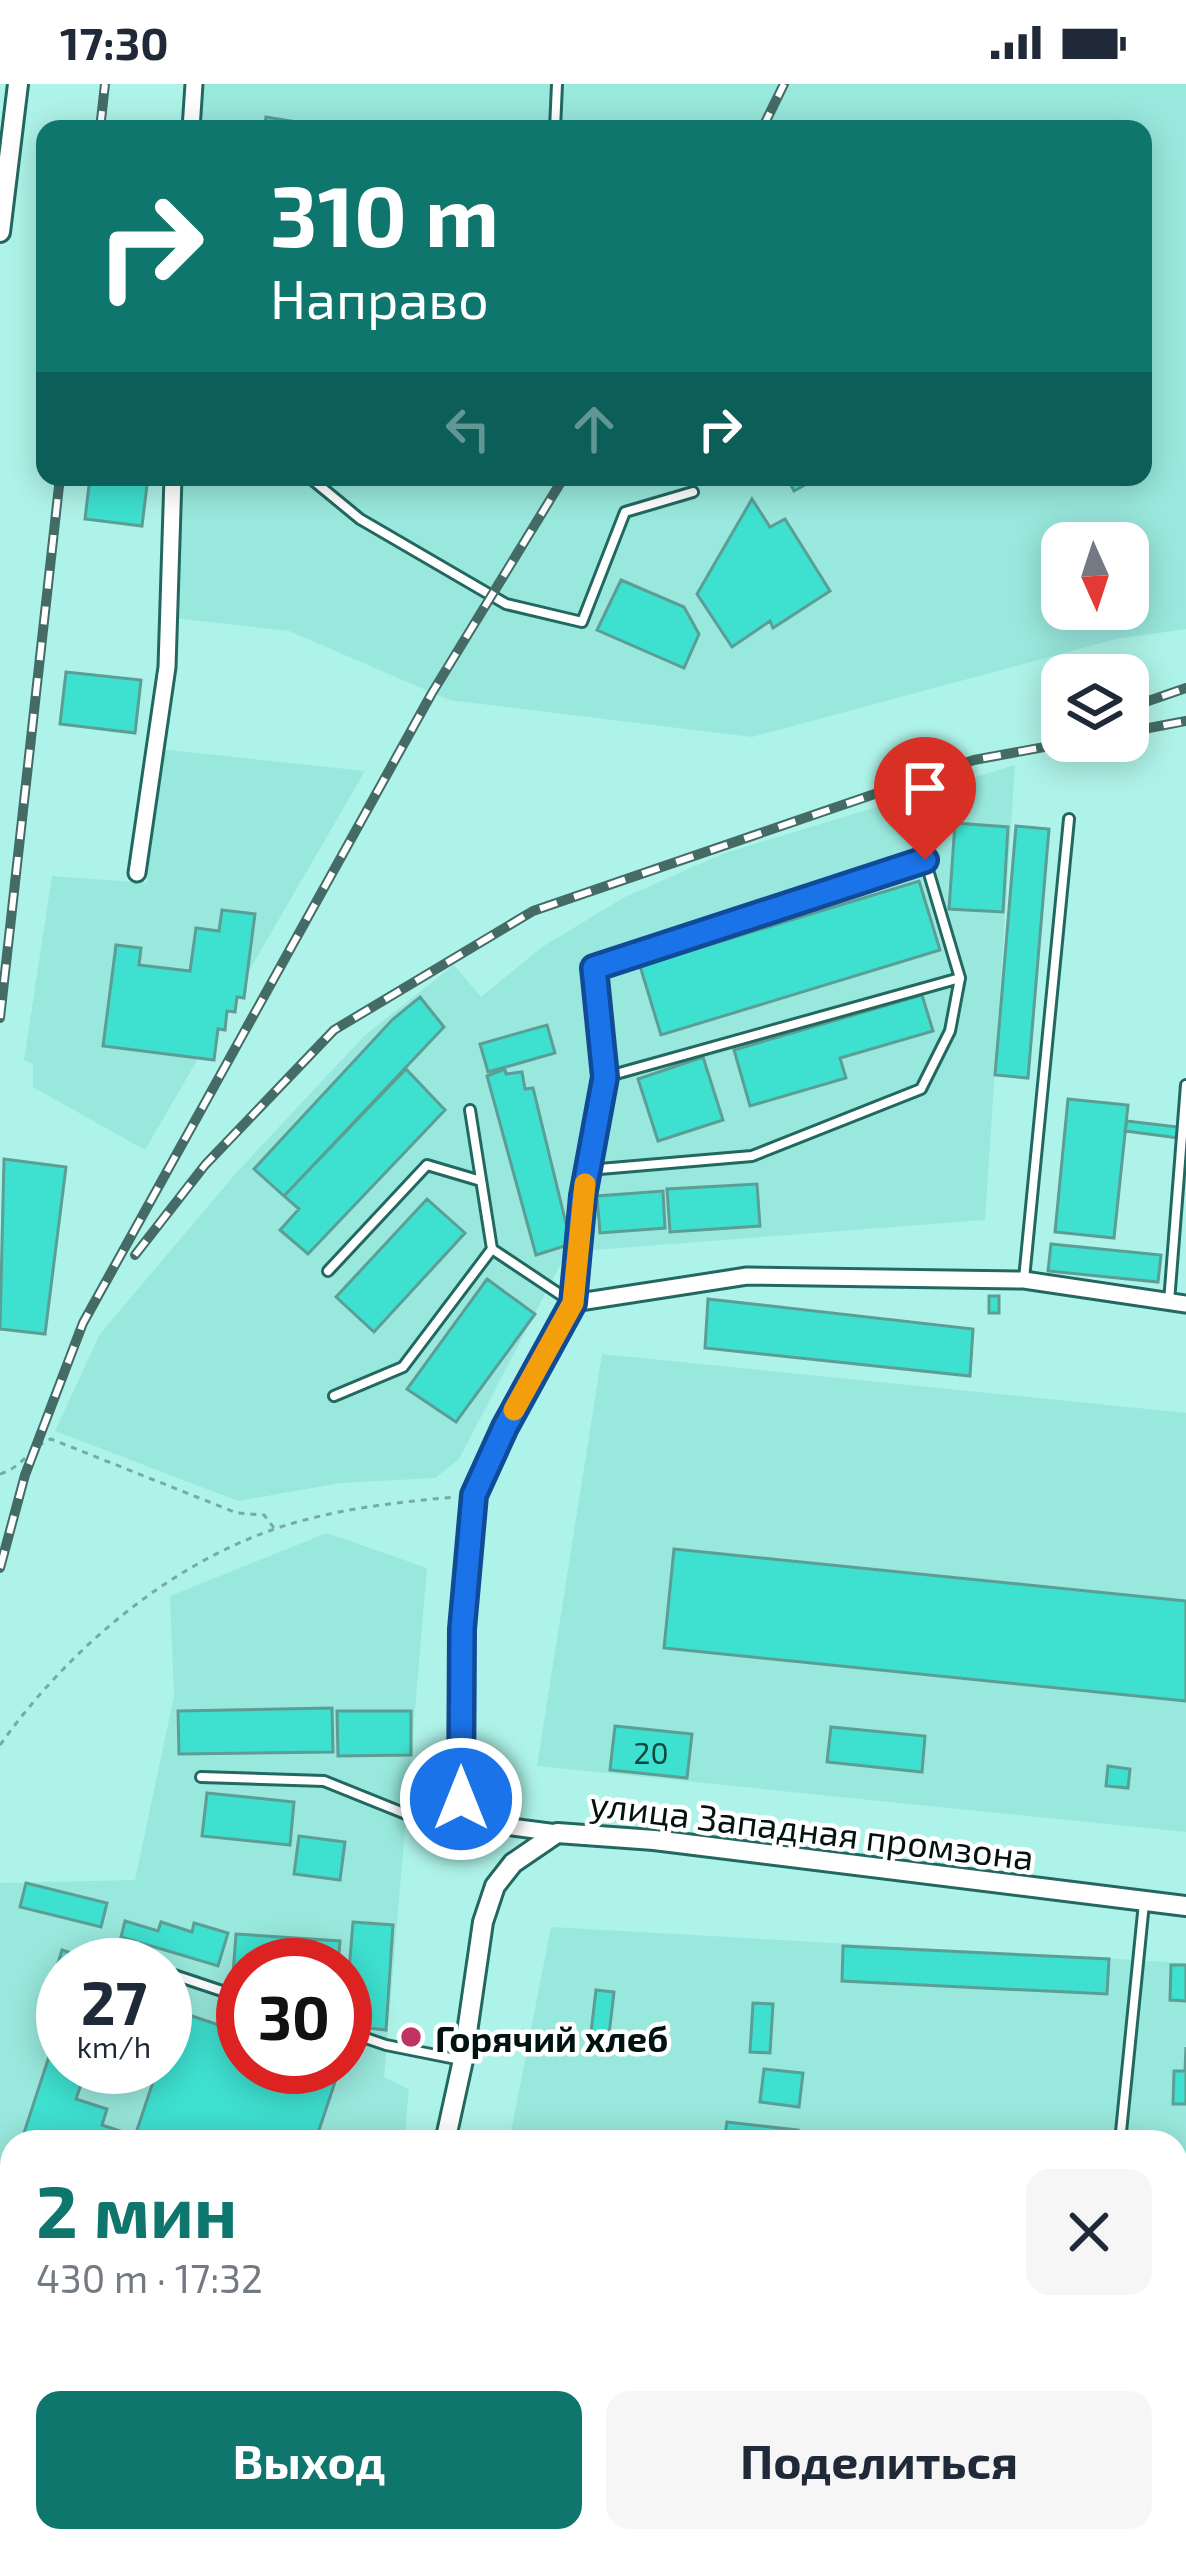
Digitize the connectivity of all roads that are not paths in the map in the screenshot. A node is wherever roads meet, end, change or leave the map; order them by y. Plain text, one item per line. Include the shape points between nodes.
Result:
1 (19, 84) edge
2 (194, 84) edge
3 (556, 84) edge
4 (192, 120) edge
5 (555, 120) edge
6 (0, 232) edge
7 (173, 486) edge
8 (320, 486) edge
9 (694, 492) dead end
10 (1069, 819) dead end
11 (136, 873) dead end
12 (960, 978) junction
13 (605, 1077) junction
14 (1186, 1085) edge
15 (470, 1110) dead end
16 (588, 1170) junction
17 (481, 1180) junction
18 (492, 1249) junction
19 (328, 1271) dead end
20 (1024, 1280) junction
21 (573, 1303) junction
22 (1178, 1304) edge
23 (334, 1396) dead end
24 (201, 1777) dead end
25 (489, 1824) junction
26 (557, 1833) junction
27 (1144, 1901) junction
28 (1186, 1906) edge
29 (372, 2041) edge
30 (463, 2060) junction
31 (448, 2130) edge
32 (1121, 2130) edge

1 - 6 street
2 - 4 street
3 - 5 lane
7 - 11 street via 167,667
8 - 9 lane via 360,519 506,604 582,622 625,512
10 - 20 lane
12 - 13 lane
12 - 13 lane via 925,860 594,968
12 - 16 lane via 950,1031 921,1089 752,1156
13 - 16 lane
14 - 22 lane
15 - 17 lane
16 - 21 lane
17 - 18 lane
17 - 19 lane via 427,1165
18 - 21 lane
18 - 23 lane via 403,1366
20 - 21 street via 747,1276
20 - 22 street
21 - 25 street via 474,1495 462,1629 461,1799
24 - 25 lane via 324,1781 406,1814
25 - 26 street
26 - 27 street, улица Западная промзона
26 - 30 street, улица Западная промзона via 513,1862 495,1886
27 - 28 street, улица Западная промзона
27 - 32 lane
29 - 30 lane
30 - 31 street, улица Западная промзона

